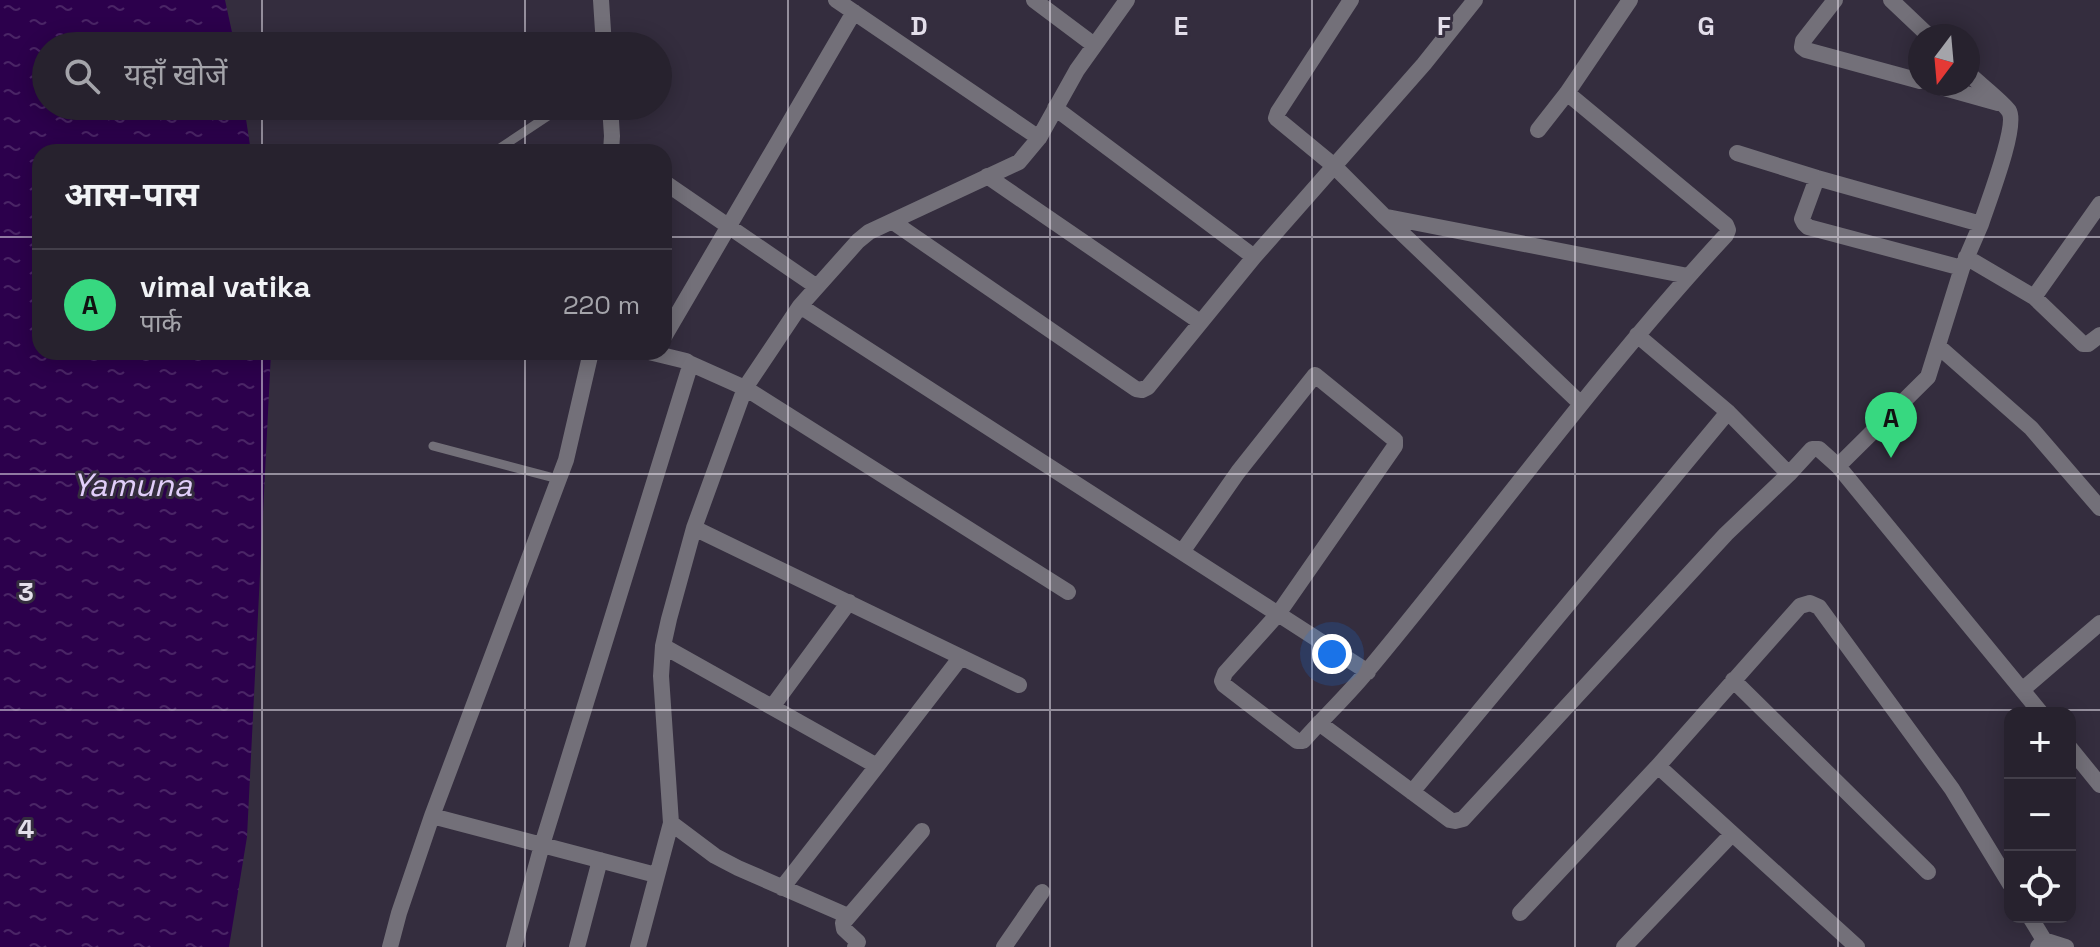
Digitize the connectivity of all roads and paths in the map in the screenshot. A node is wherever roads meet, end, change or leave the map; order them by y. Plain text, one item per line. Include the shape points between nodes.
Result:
1 (601, 0) edge
2 (836, 0) edge
3 (1034, 0) edge
4 (1127, 0) edge
5 (1351, 0) edge
6 (1475, 0) edge
7 (1630, 0) edge
8 (1835, 0) edge
9 (1891, 0) edge
10 (854, 12) junction
11 (1916, 24) edge
12 (603, 32) edge
13 (1094, 45) junction
14 (1908, 78) edge
15 (1980, 84) edge
16 (1567, 93) junction
17 (1974, 96) edge
18 (2000, 103) junction
19 (1055, 108) junction
20 (542, 120) edge
21 (611, 120) edge
22 (1538, 130) dead end
23 (1039, 138) junction
24 (506, 144) edge
25 (613, 144) edge
26 (1737, 153) dead end
27 (1333, 165) junction
28 (987, 176) junction
29 (1817, 178) junction
30 (672, 187) edge
31 (2100, 204) edge
32 (1385, 217) junction
33 (893, 222) junction
34 (1981, 224) junction
35 (730, 226) junction
36 (1254, 257) junction
37 (1964, 262) junction
38 (1688, 276) junction
39 (817, 287) junction
40 (2034, 297) junction
41 (800, 306) junction
42 (1200, 322) junction
43 (672, 324) edge
44 (1637, 335) junction
45 (2100, 335) edge
46 (1938, 346) junction
47 (672, 358) edge
48 (589, 360) edge
49 (689, 363) junction
50 (745, 388) junction
51 (1580, 403) junction
52 (1728, 412) junction
53 (433, 446) dead end
54 (1838, 466) junction
55 (1789, 474) junction
56 (558, 479) junction
57 (2099, 506) edge
58 (694, 528) junction
59 (1182, 552) junction
60 (1068, 592) dead end
61 (849, 602) junction
62 (1278, 614) junction
63 (2100, 623) edge
64 (663, 646) junction
65 (961, 657) junction
66 (1368, 672) junction
67 (1733, 680) junction
68 (1019, 685) dead end
69 (2022, 690) junction
70 (772, 707) junction
71 (2036, 707) edge
72 (1319, 723) junction
73 (2076, 755) edge
74 (877, 766) junction
75 (1658, 766) junction
76 (2100, 785) edge
77 (1412, 792) junction
78 (432, 816) junction
79 (671, 823) junction
80 (922, 831) dead end
81 (1732, 834) junction
82 (542, 845) junction
83 (600, 860) junction
84 (1928, 872) dead end
85 (2004, 874) edge
86 (656, 875) junction
87 (782, 888) junction
88 (1042, 892) dead end
89 (1520, 913) dead end
90 (848, 916) junction
91 (2033, 923) edge
92 (2041, 943) edge
93 (390, 947) edge
94 (514, 947) edge
95 (577, 947) edge
96 (638, 947) edge
97 (855, 947) edge
98 (1004, 947) edge
99 (1624, 947) edge
100 (1857, 947) edge
101 (2066, 947) edge

1 - 12 street
2 - 10 street
3 - 13 street
4 - 13 street
5 - 27 street via 1276,118
6 - 27 street
7 - 16 street
8 - 14 street via 1802,47
9 - 11 street
10 - 23 street
10 - 35 street
13 - 19 street
15 - 18 street
16 - 22 street
16 - 38 street via 1726,225 1726,235
17 - 18 street
18 - 34 street via 2012,121
19 - 23 street
19 - 36 street
20 - 24 lane
21 - 25 street
23 - 28 street via 1019,162
26 - 29 street
27 - 32 street
27 - 36 street
28 - 33 street
28 - 42 street
29 - 34 street
29 - 37 street via 1802,219 1808,227
30 - 35 street
31 - 40 street
32 - 38 street
32 - 51 street
33 - 39 street via 858,241
33 - 42 street via 1136,389 1148,387
34 - 37 street
35 - 39 street
35 - 43 street
36 - 42 street
37 - 40 street
37 - 46 street
38 - 44 street
39 - 41 street
40 - 45 street via 2079,342 2088,344
41 - 50 street
41 - 59 street
44 - 51 street
44 - 52 street
46 - 54 street via 1928,377
46 - 57 street via 2031,428
47 - 49 street
48 - 56 street
49 - 50 street
49 - 82 street
50 - 58 street
50 - 60 street
51 - 66 street
52 - 55 street
52 - 77 street
53 - 56 lane
54 - 55 street via 1815,448
54 - 69 street
55 - 77 street via 1726,534 1463,819 1450,820
56 - 78 street
58 - 61 street
58 - 64 street
59 - 62 street
59 - 62 street via 1238,472 1317,376 1396,442
61 - 65 street
61 - 70 street
62 - 66 street
62 - 72 street via 1222,681 1297,741
63 - 69 street
64 - 70 street
64 - 79 street via 661,705
65 - 68 street
65 - 74 street
66 - 72 street
67 - 75 street
67 - 84 street
67 - 85 street via 1800,606 1819,607 1952,789
69 - 71 street
70 - 74 street
72 - 77 street
73 - 76 street
74 - 87 street
75 - 81 street
75 - 89 street
78 - 82 street
78 - 93 street
79 - 86 street
79 - 87 street via 715,856
80 - 90 street
81 - 99 street
81 - 100 street
82 - 83 street
82 - 94 street
83 - 86 street
83 - 95 street
86 - 96 street
87 - 90 street
88 - 98 street
90 - 97 street via 842,926 857,940
91 - 92 street
92 - 101 street

